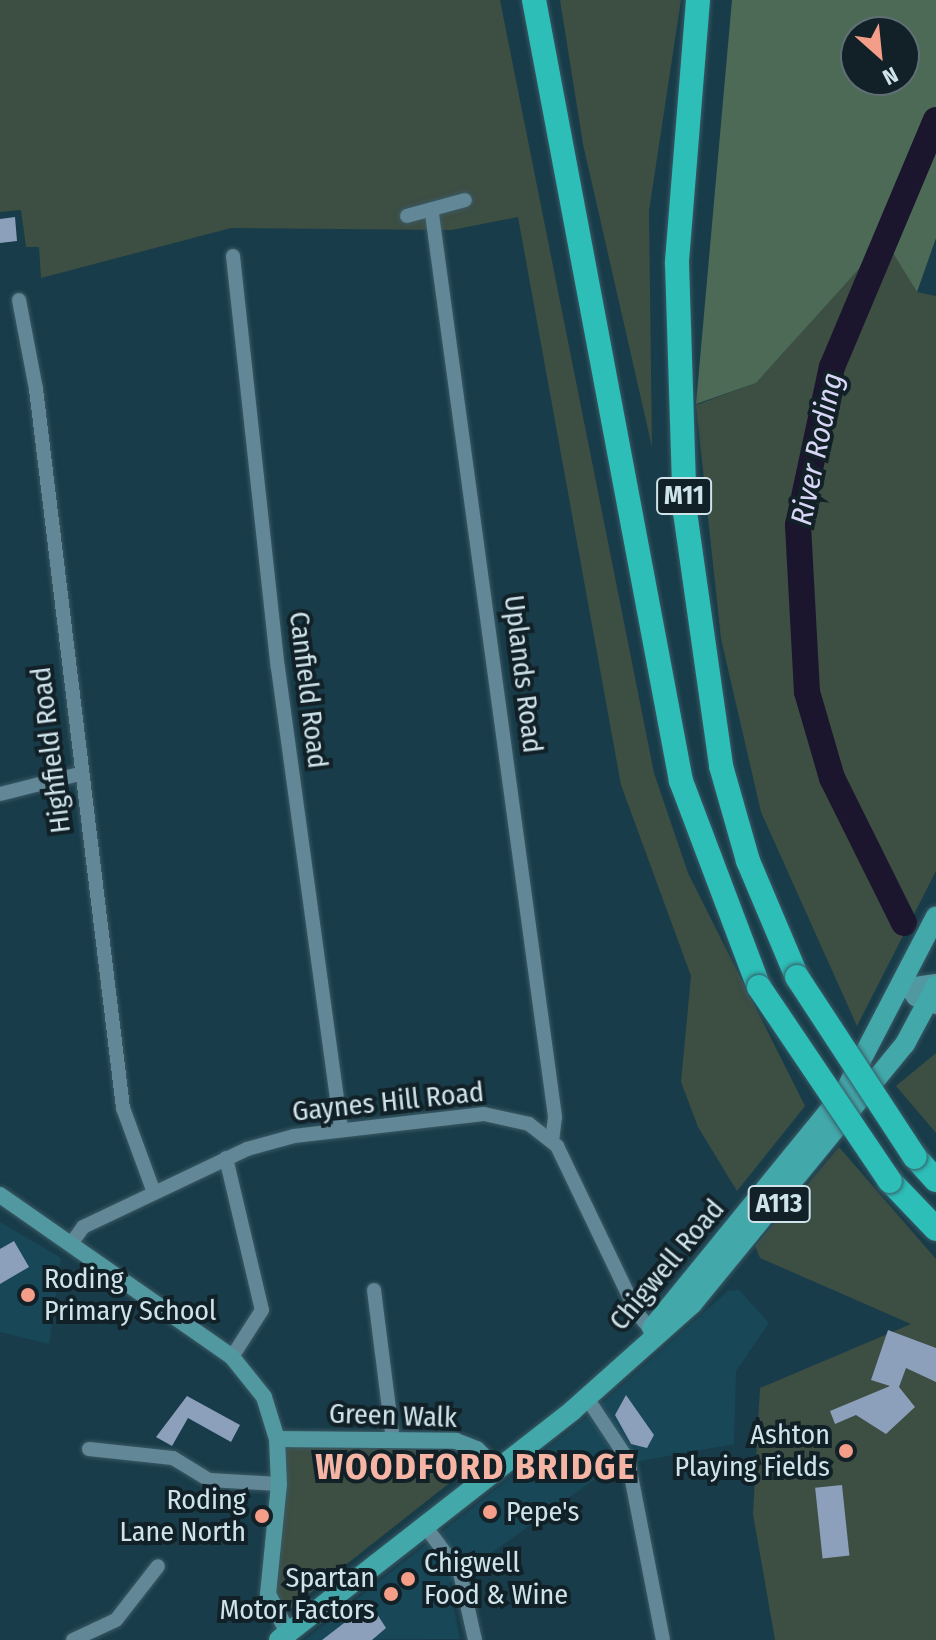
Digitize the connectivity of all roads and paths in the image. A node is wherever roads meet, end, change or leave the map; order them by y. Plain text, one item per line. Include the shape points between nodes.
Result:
1 (534, 0) edge
2 (698, 0) edge
3 (465, 200) dead end
4 (432, 214) junction
5 (407, 216) dead end
6 (233, 256) dead end
7 (19, 300) dead end
8 (79, 774) junction
9 (0, 794) edge
10 (936, 916) edge
11 (906, 986) junction
12 (934, 995) edge
13 (341, 1130) junction
14 (552, 1141) junction
15 (226, 1158) junction
16 (936, 1180) edge
17 (153, 1190) junction
18 (0, 1195) edge
19 (936, 1229) edge
20 (73, 1241) junction
21 (374, 1290) dead end
22 (654, 1334) junction
23 (232, 1357) junction
24 (587, 1398) junction
25 (277, 1439) junction
26 (393, 1441) junction
27 (89, 1449) dead end
28 (497, 1470) junction
29 (279, 1484) junction
30 (425, 1526) junction
31 (158, 1566) dead end
32 (283, 1636) edge
33 (73, 1640) edge
34 (475, 1640) edge
35 (663, 1640) edge

1 - 19 highway, M11, bridge via 554,128 681,781 759,987 890,1181
2 - 16 highway, M11, bridge via 677,263 686,528 721,766 748,861 797,977 915,1157
3 - 4 street
4 - 5 street
4 - 14 street, Uplands Road via 555,1117
6 - 13 street, Canfield Road via 278,668
7 - 8 street, Highfield Road via 36,389
8 - 9 street
8 - 17 street, Highfield Road via 123,1108
10 - 11 main road, Chigwell Road / A113
11 - 12 street
11 - 12 street
11 - 22 main road, Chigwell Road / A113 via 844,1093
12 - 22 main road, Chigwell Road / A113 via 801,1178
13 - 14 street, Gaynes Hill Road via 484,1114 529,1124
13 - 15 street, Gaynes Hill Road
14 - 22 street
15 - 17 street, Gaynes Hill Road
15 - 23 street via 262,1310
17 - 20 street, Gaynes Hill Road via 83,1227
18 - 20 street
20 - 23 street
21 - 26 street
22 - 24 main road, Chigwell Road / A113
23 - 25 street via 264,1397
24 - 28 main road, Chigwell Road / A113
24 - 35 street via 628,1460
25 - 26 street, Green Walk
25 - 29 street
26 - 28 street, Green Walk via 456,1441
27 - 29 street via 173,1458 209,1480
28 - 30 main road, Chigwell Road / A113
29 - 32 street via 268,1594
30 - 32 main road, Chigwell Road / A113
30 - 34 street via 460,1573
31 - 33 street via 116,1620

